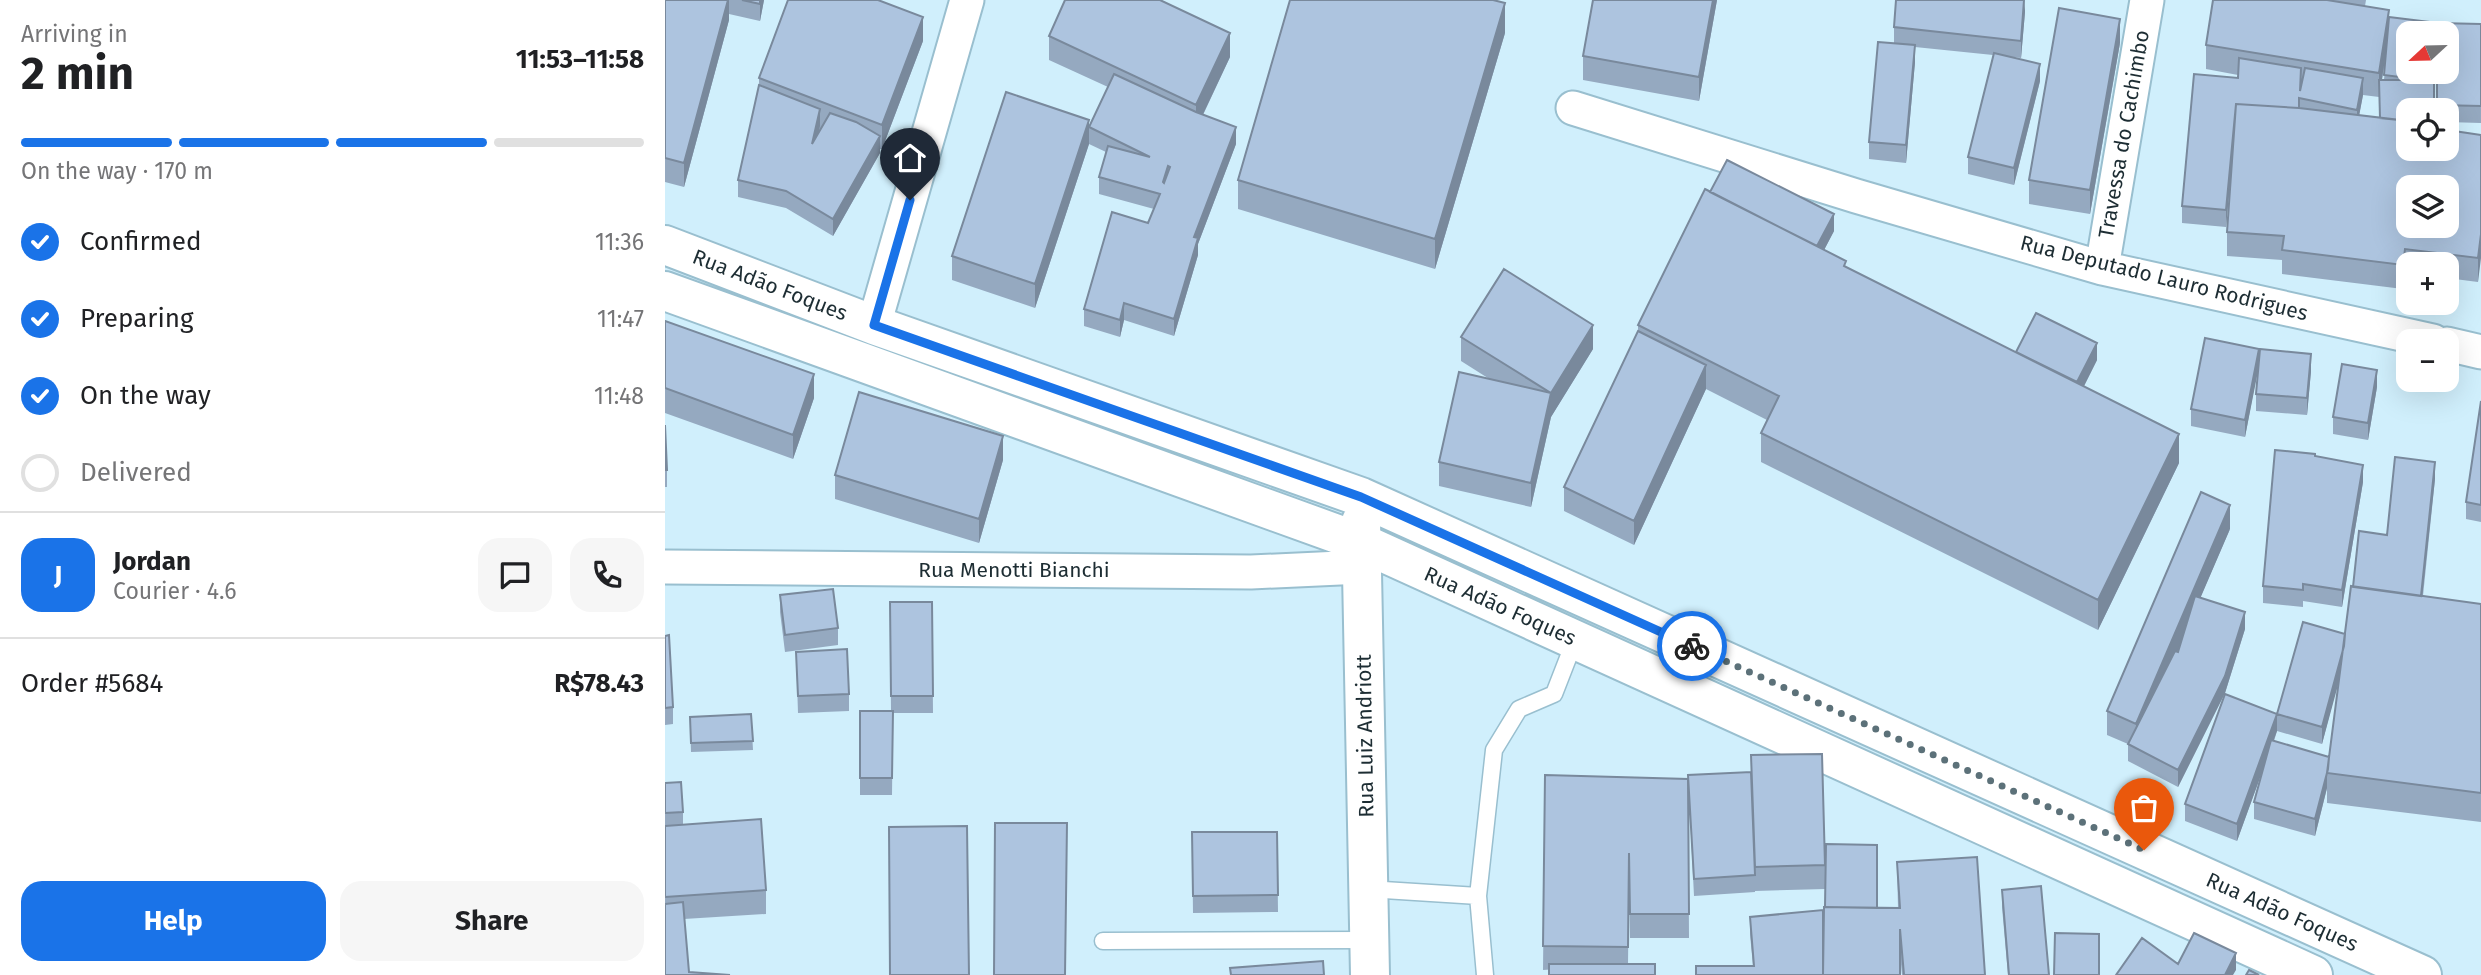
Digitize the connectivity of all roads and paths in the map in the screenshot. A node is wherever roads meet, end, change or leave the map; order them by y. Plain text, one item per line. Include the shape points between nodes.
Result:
1 (967, 0) edge
2 (2147, 0) edge
3 (1573, 108) dead end
4 (665, 244) edge
5 (2102, 268) junction
6 (665, 291) edge
7 (874, 325) junction
8 (2396, 333) edge
9 (2459, 347) edge
10 (2481, 352) edge
11 (1361, 497) junction
12 (1362, 555) junction
13 (665, 567) edge
14 (1576, 640) junction
15 (1368, 889) junction
16 (1478, 896) junction
17 (1103, 941) dead end
18 (1369, 958) edge
19 (1485, 975) edge
20 (2313, 975) edge
21 (2423, 975) edge

1 - 7 street
2 - 5 street, Travessa do Cachimbo
3 - 5 street, Rua Deputado Lauro Rodrigues
4 - 7 main road, Rua Adão Foques
5 - 8 street, Rua Deputado Lauro Rodrigues
6 - 12 main road, Rua Adão Foques
7 - 11 main road, Rua Adão Foques
9 - 10 street
11 - 12 main road, Rua Luiz Andriott
11 - 21 main road, Rua Adão Foques
12 - 13 street, Rua Menotti Bianchi via 1251,572
12 - 14 main road, Rua Adão Foques
12 - 15 main road, Rua Luiz Andriott
14 - 16 lane via 1554,694 1519,709 1494,750
14 - 20 main road, Rua Adão Foques
15 - 16 lane
15 - 18 main road, Rua Luiz Andriott
16 - 19 lane
17 - 18 lane

